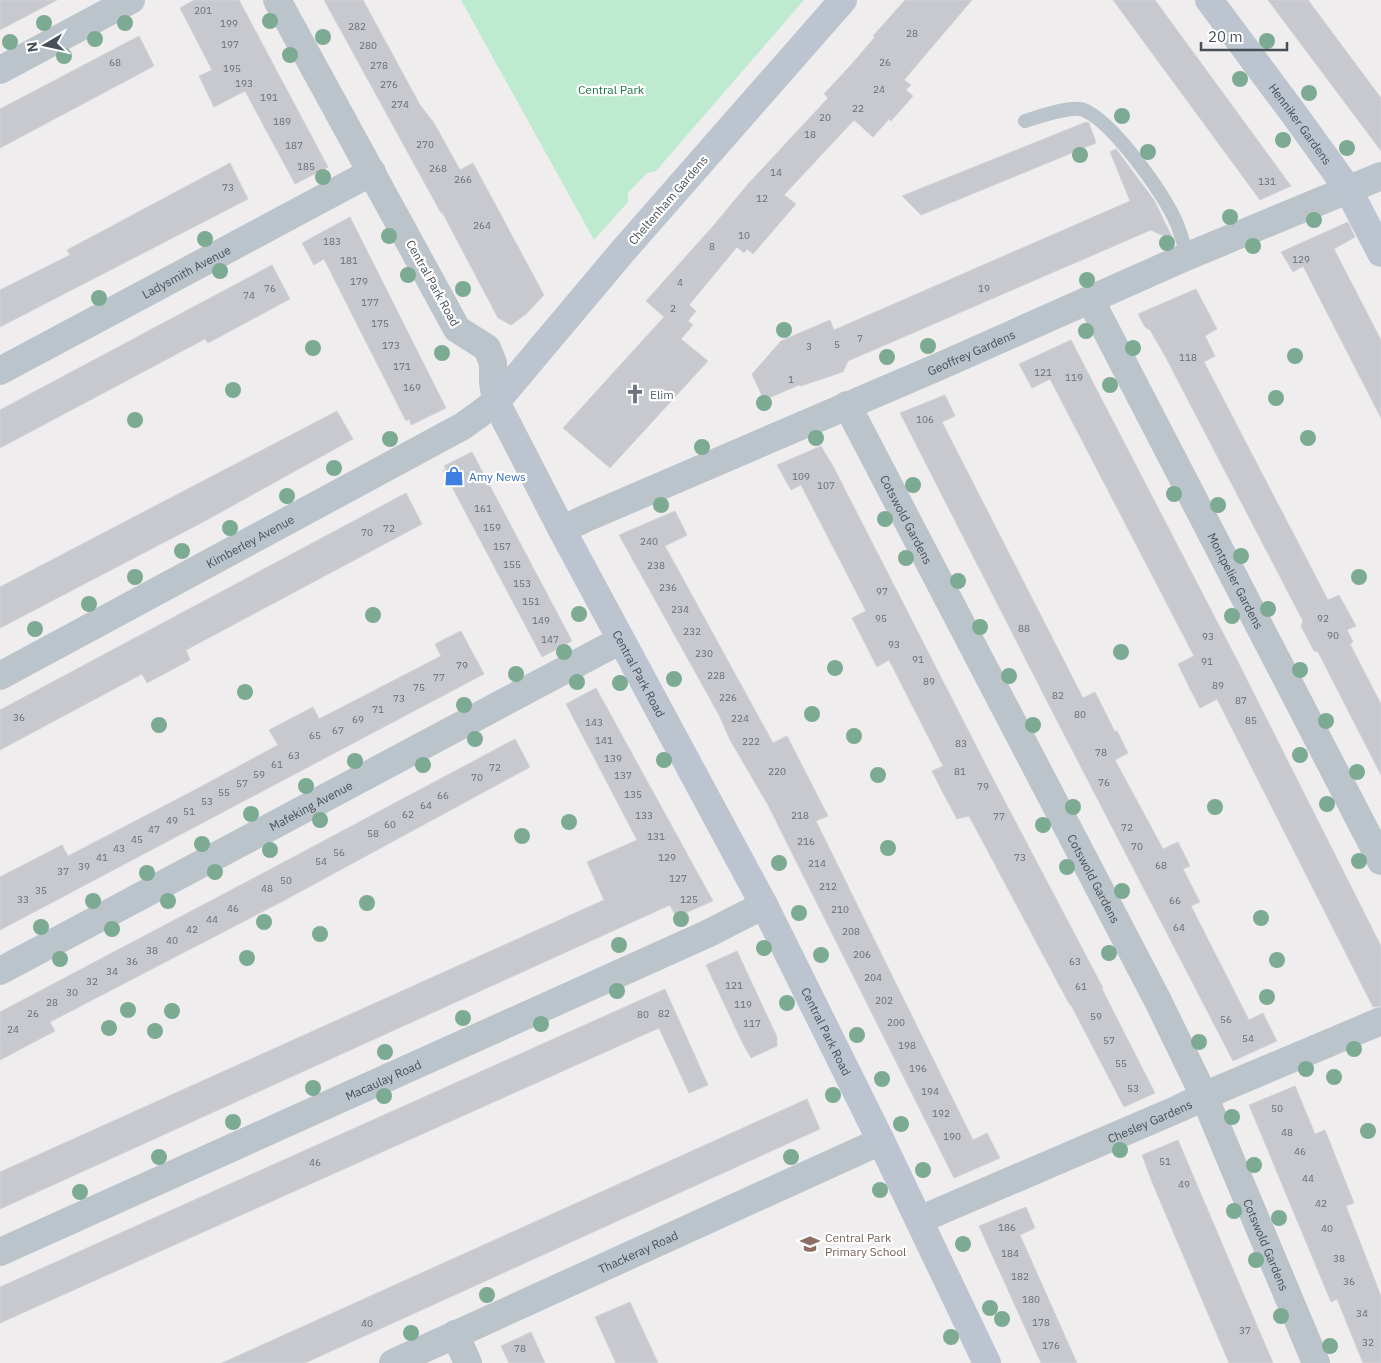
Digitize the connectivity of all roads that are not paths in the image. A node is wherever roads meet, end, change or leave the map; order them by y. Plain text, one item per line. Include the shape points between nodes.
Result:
1 (131, 0) edge
2 (277, 0) edge
3 (843, 0) edge
4 (1208, 0) edge
5 (0, 70) edge
6 (1025, 121) dead end
7 (372, 172) junction
8 (1381, 176) edge
9 (1348, 189) junction
10 (1381, 254) edge
11 (1188, 256) junction
12 (1091, 301) junction
13 (0, 371) edge
14 (496, 402) junction
15 (846, 405) junction
16 (562, 530) junction
17 (621, 640) junction
18 (0, 676) edge
19 (1381, 861) edge
20 (764, 905) junction
21 (0, 971) edge
22 (1381, 1021) edge
23 (1204, 1096) junction
24 (881, 1141) junction
25 (919, 1220) junction
26 (0, 1252) edge
27 (455, 1334) junction
28 (393, 1363) edge
29 (468, 1363) edge
30 (987, 1363) edge
31 (1316, 1363) edge

1 - 5 street
2 - 7 street, Central Park Road
3 - 14 main road, Cheltenham Gardens via 622,252
4 - 9 main road, Henniker Gardens
6 - 11 lane via 1058,111 1082,109 1099,120 1118,138 1157,189 1176,223
7 - 13 street, Ladysmith Avenue
7 - 14 street, Central Park Road via 457,329 487,348 493,363
8 - 9 street, Geoffrey Gardens
9 - 10 main road, Henniker Gardens
9 - 11 street, Geoffrey Gardens
11 - 12 street, Geoffrey Gardens
12 - 15 street, Geoffrey Gardens
12 - 19 street, Montpelier Gardens
14 - 16 main road, Central Park Road
14 - 18 street, Kimberley Avenue via 463,426
15 - 16 street, Geoffrey Gardens
15 - 23 street, Cotswold Gardens via 1154,992
16 - 17 main road, Central Park Road
17 - 20 main road, Central Park Road
17 - 21 street, Mafeking Avenue
20 - 24 main road, Central Park Road
20 - 26 street, Macaulay Road via 708,934
22 - 23 street, Chesley Gardens
23 - 25 street, Chesley Gardens
23 - 31 street, Cotswold Gardens
24 - 25 main road, Central Park Road
24 - 27 street, Thackeray Road
25 - 30 main road, Central Park Road
27 - 28 street, Thackeray Road
27 - 29 street

